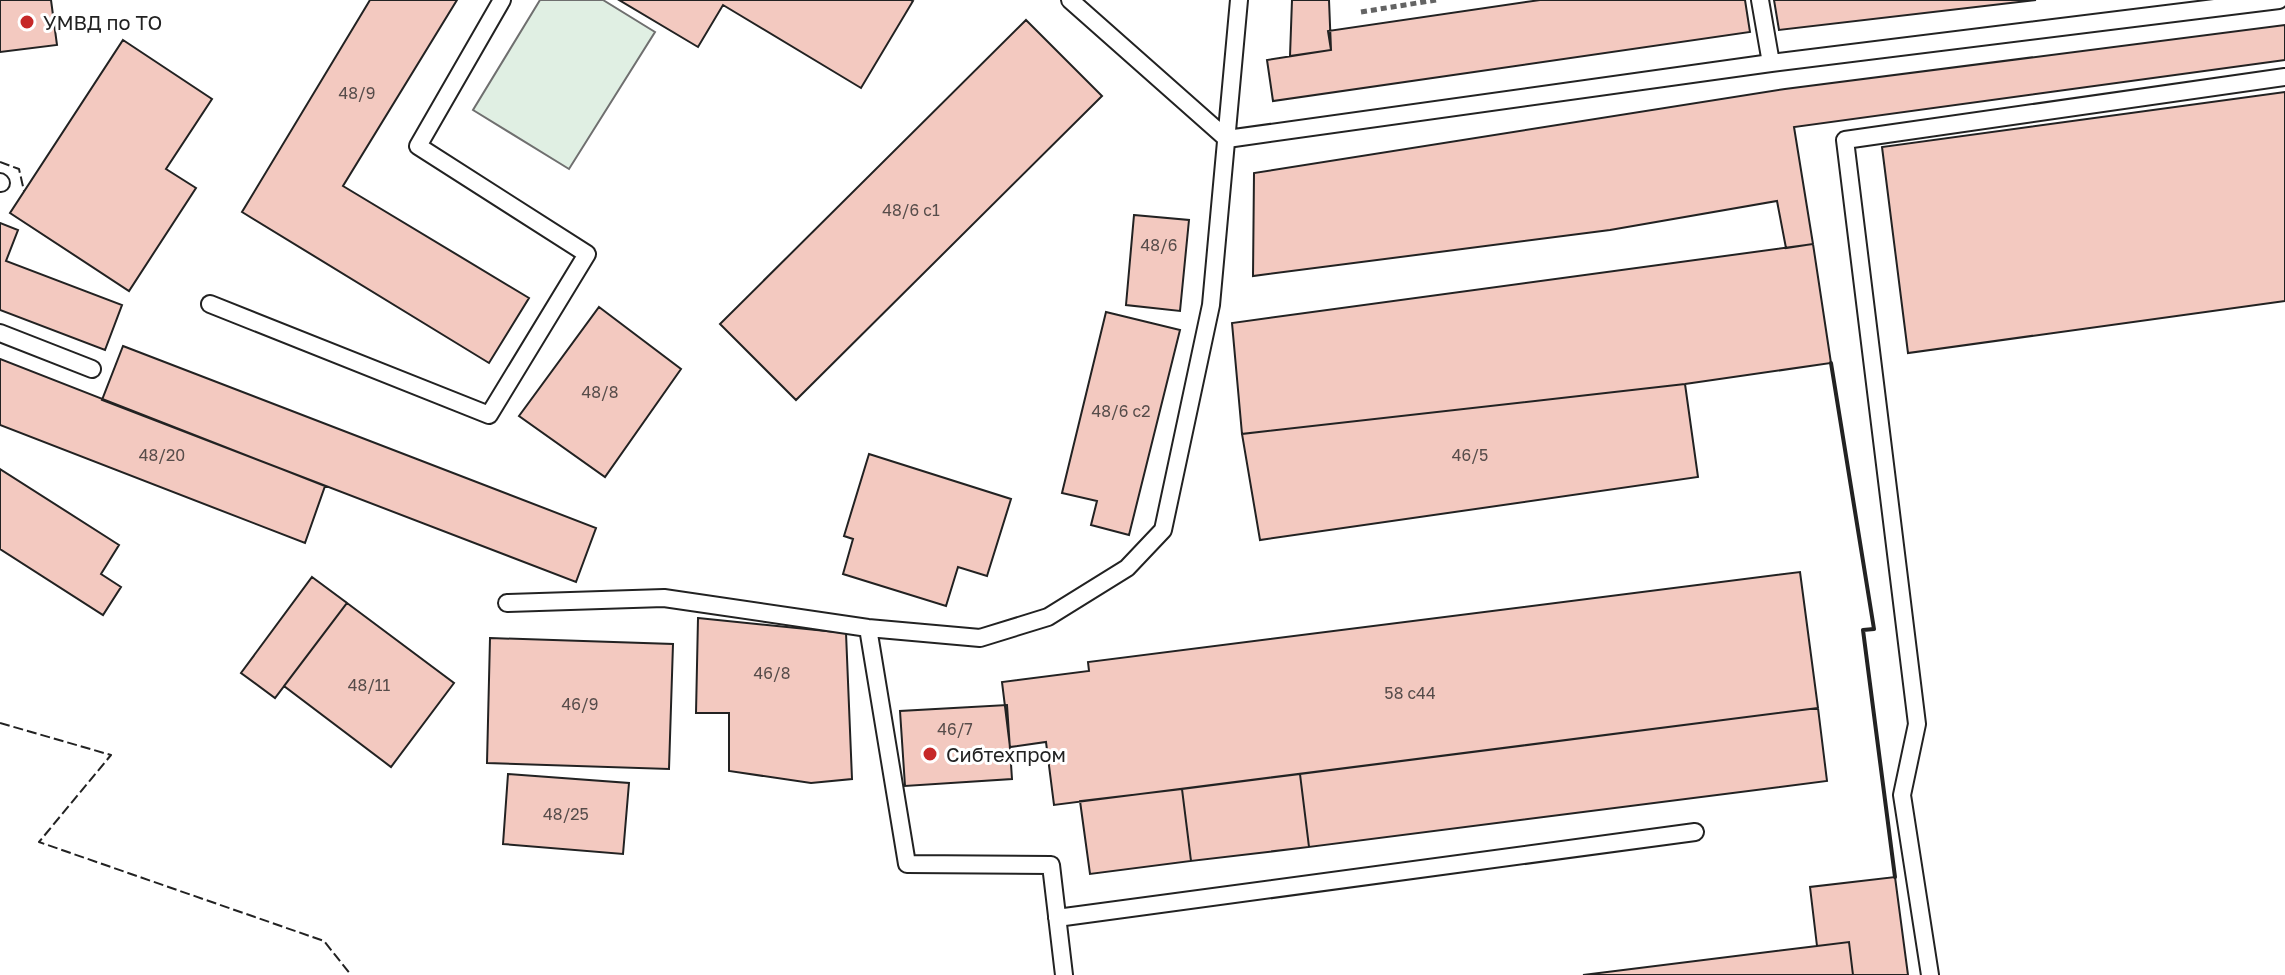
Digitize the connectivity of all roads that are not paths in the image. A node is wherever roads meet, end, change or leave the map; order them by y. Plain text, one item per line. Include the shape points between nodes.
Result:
1 (502, 0) edge
2 (1070, 0) edge
3 (1239, 0) edge
4 (1760, 0) edge
5 (2279, 0) edge
6 (1771, 63) junction
7 (2285, 77) edge
8 (1227, 139) junction
9 (210, 304) dead end
10 (0, 333) edge
11 (92, 369) dead end
12 (507, 603) dead end
13 (868, 628) junction
14 (1695, 832) dead end
15 (1057, 918) junction
16 (1064, 975) edge
17 (1930, 975) edge

1 - 9 lane via 418,146 587,254 489,415
2 - 8 lane
3 - 8 lane
4 - 6 lane
5 - 6 lane
6 - 8 lane
7 - 17 lane via 1845,140 1917,724 1902,795
8 - 13 lane via 1211,305 1163,530 1127,568 1048,617 980,638
10 - 11 lane
12 - 13 lane via 664,598
13 - 15 lane via 907,864 1051,865
14 - 15 lane
15 - 16 lane

